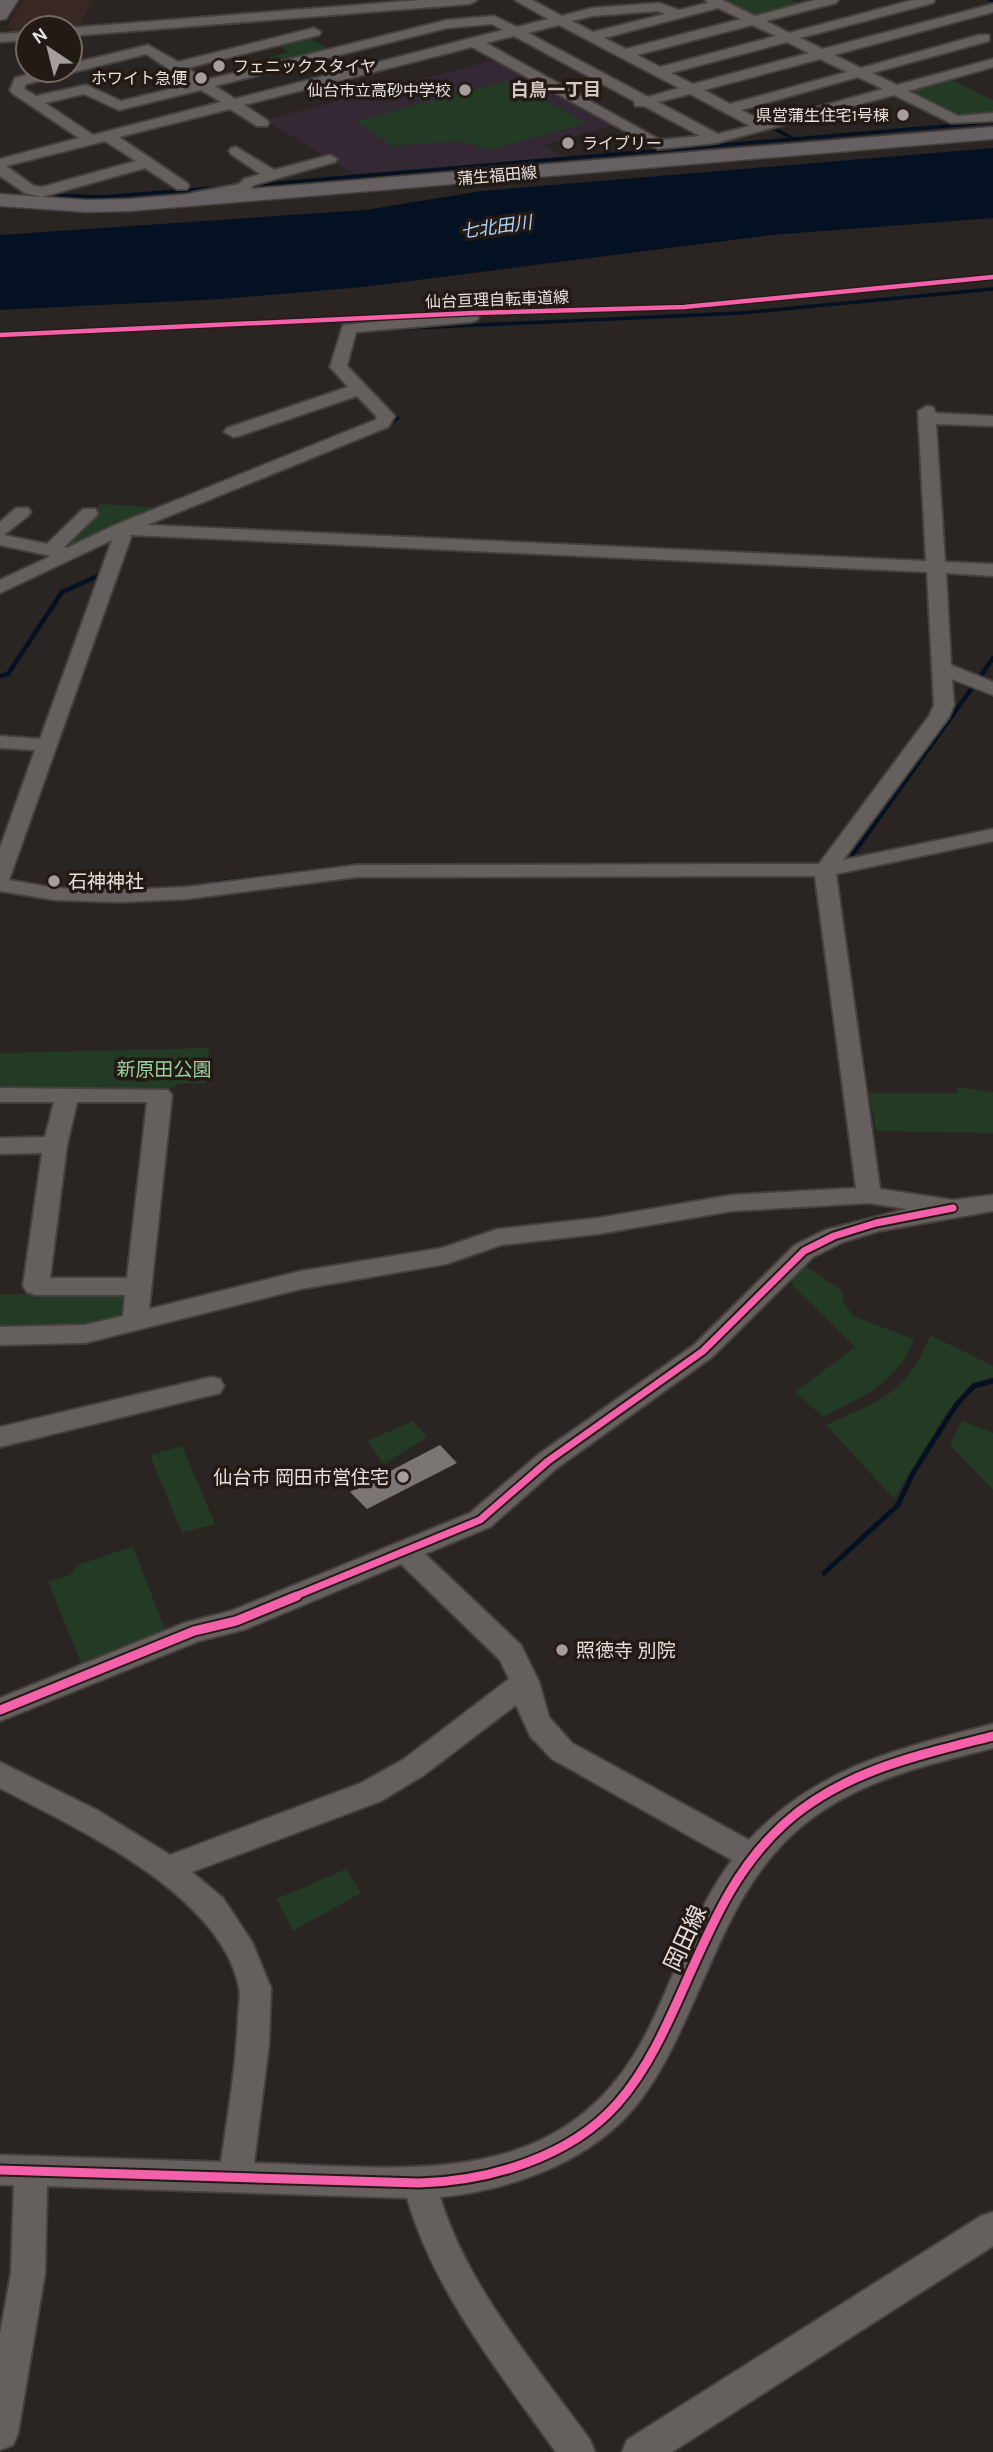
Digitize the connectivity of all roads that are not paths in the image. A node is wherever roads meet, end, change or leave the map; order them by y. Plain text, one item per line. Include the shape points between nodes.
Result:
1 (9, 0) edge
2 (470, 0) edge
3 (522, 0) edge
4 (831, 0) edge
5 (978, 0) edge
6 (915, 1) edge
7 (716, 2) edge
8 (993, 8) edge
9 (677, 14) junction
10 (0, 15) edge
11 (290, 15) junction
12 (563, 19) junction
13 (753, 20) junction
14 (947, 20) junction
15 (84, 32) edge
16 (314, 32) junction
17 (516, 32) junction
18 (594, 36) junction
19 (788, 37) junction
20 (989, 40) edge
21 (474, 42) junction
22 (344, 50) junction
23 (628, 53) junction
24 (822, 54) junction
25 (84, 65) edge
26 (986, 65) edge
27 (176, 67) junction
28 (374, 68) junction
29 (662, 71) junction
30 (860, 73) junction
31 (993, 74) edge
32 (18, 84) edge
33 (204, 85) junction
34 (0, 86) edge
35 (16, 87) junction
36 (695, 89) junction
37 (896, 90) junction
38 (35, 101) junction
39 (647, 102) junction
40 (232, 104) junction
41 (732, 108) junction
42 (602, 114) junction
43 (993, 117) edge
44 (262, 123) dead end
45 (767, 126) junction
46 (993, 133) edge
47 (108, 136) junction
48 (716, 139) junction
49 (90, 140) junction
50 (236, 151) dead end
51 (330, 159) dead end
52 (0, 163) edge
53 (147, 163) junction
54 (0, 169) edge
55 (272, 176) junction
56 (179, 194) junction
57 (0, 200) edge
58 (39, 208) junction
59 (0, 213) edge
60 (473, 313) dead end
61 (360, 389) junction
62 (993, 421) edge
63 (233, 432) dead end
64 (22, 512) dead end
65 (89, 513) dead end
66 (118, 530) junction
67 (0, 531) edge
68 (0, 540) edge
69 (61, 551) junction
70 (935, 567) junction
71 (993, 570) edge
72 (0, 587) edge
73 (942, 668) junction
74 (993, 689) edge
75 (0, 742) edge
76 (47, 745) junction
77 (993, 835) edge
78 (825, 870) junction
79 (0, 877) edge
80 (0, 885) edge
81 (0, 1095) edge
82 (67, 1097) junction
83 (55, 1145) junction
84 (0, 1146) edge
85 (869, 1195) junction
86 (993, 1203) edge
87 (953, 1208) junction
88 (139, 1287) junction
89 (135, 1320) junction
90 (0, 1336) edge
91 (211, 1386) dead end
92 (0, 1437) edge
93 (405, 1551) junction
94 (525, 1682) junction
95 (0, 1710) edge
96 (993, 1736) edge
97 (0, 1774) edge
98 (754, 1857) junction
99 (167, 1869) junction
100 (16, 2170) edge
101 (236, 2176) junction
102 (429, 2183) junction
103 (993, 2227) edge
104 (0, 2433) edge
105 (577, 2452) edge
106 (640, 2452) edge

1 - 10 main road
2 - 11 street
3 - 12 street
4 - 13 street
5 - 8 street
6 - 19 street
7 - 9 street
7 - 13 street
8 - 14 street
9 - 12 street via 659,7
9 - 18 street
11 - 15 street
11 - 16 street
12 - 17 street
12 - 18 street
13 - 19 street
13 - 23 street
14 - 20 street
14 - 24 street
16 - 22 street
16 - 27 street
17 - 21 street
17 - 22 street via 494,20 447,24
17 - 39 street
18 - 23 street
19 - 24 street
19 - 29 street
20 - 30 street
21 - 28 street
21 - 42 street
22 - 28 street
22 - 33 street
23 - 29 street
24 - 30 street
24 - 36 street
25 - 27 street via 148,49
26 - 31 street
26 - 37 street
27 - 33 street
28 - 40 street
29 - 36 street
30 - 37 street
30 - 41 street
32 - 35 street
33 - 38 street via 119,106 86,89
33 - 40 street
34 - 35 street
35 - 38 street
36 - 39 street
36 - 41 street
37 - 43 street via 956,120
37 - 45 street
38 - 49 street
39 - 42 street
39 - 48 street
40 - 44 street
40 - 47 street
41 - 45 street
42 - 48 street via 658,145
45 - 48 street
46 - 56 main road, 蒲生福田線
47 - 49 street
47 - 53 street
49 - 52 street
50 - 55 street
51 - 55 street
53 - 54 street via 42,192 30,190
53 - 56 street
55 - 56 street via 249,182 244,188
56 - 58 main road, 蒲生福田線 via 122,205
57 - 58 main road
58 - 59 main road
60 - 61 street via 471,317 349,328 338,367
61 - 63 street
61 - 66 street via 386,416 382,423
62 - 70 street via 927,415
64 - 67 street
65 - 69 street
66 - 69 street
66 - 70 street
66 - 76 street via 122,537
68 - 69 street
69 - 72 street
70 - 71 street
70 - 73 street
73 - 74 street
73 - 78 street via 944,705 939,717
75 - 76 street
76 - 79 street
77 - 78 street
78 - 80 street via 357,871 187,893 120,895 55,894
78 - 85 street
81 - 82 street
82 - 83 street
82 - 88 street via 160,1095
83 - 84 street
83 - 88 street via 36,1286
85 - 87 street
85 - 89 street via 732,1203 498,1237 446,1256 301,1280
86 - 87 street
87 - 93 street via 876,1223 804,1251 703,1351 548,1461 480,1520
88 - 89 street
89 - 90 street via 85,1334
91 - 92 street
93 - 94 street via 511,1653
93 - 95 street
94 - 98 street via 531,1714 543,1734 562,1751
94 - 99 street via 414,1767 371,1792
96 - 98 street, 岡田線 via 881,1765 826,1792 784,1824
97 - 99 street
98 - 102 street, 岡田線 via 731,1886 652,2052 629,2089 595,2125 517,2167
99 - 101 street via 212,1907 241,1951 254,1988 253,2044
100 - 101 street, 岡田線
100 - 104 street via 28,2273
101 - 102 street, 岡田線
102 - 105 street via 424,2205 464,2290
103 - 106 street

